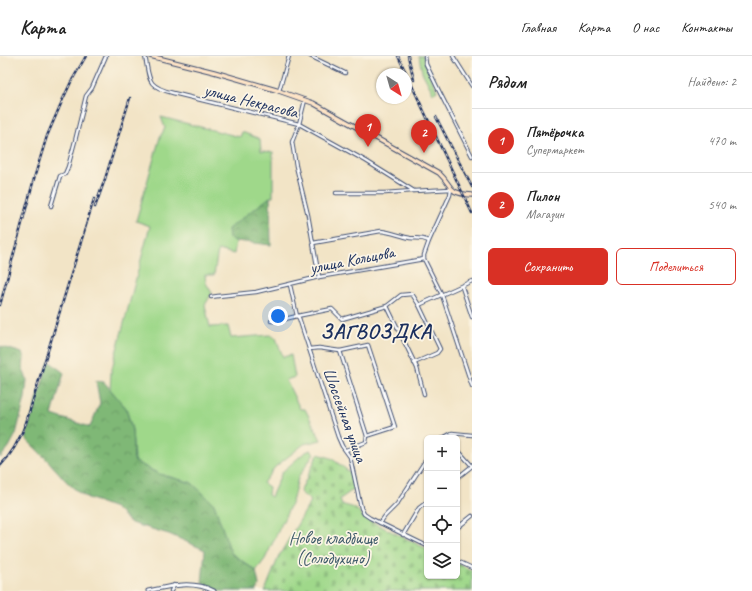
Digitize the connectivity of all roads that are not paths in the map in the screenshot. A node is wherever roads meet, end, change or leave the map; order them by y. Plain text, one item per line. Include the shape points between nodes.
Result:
1 (106, 56) edge
2 (145, 56) edge
3 (150, 56) edge
4 (289, 56) edge
5 (310, 56) edge
6 (424, 56) edge
7 (454, 56) edge
8 (345, 72) dead end
9 (472, 86) edge
10 (279, 91) junction
11 (305, 100) junction
12 (299, 124) junction
13 (472, 156) edge
14 (451, 189) junction
15 (414, 191) junction
16 (336, 193) dead end
17 (472, 195) edge
18 (50, 206) dead end
19 (429, 241) junction
20 (313, 243) junction
21 (424, 259) junction
22 (319, 277) junction
23 (472, 281) edge
24 (290, 285) junction
25 (462, 286) junction
26 (442, 295) junction
27 (211, 297) dead end
28 (419, 305) junction
29 (387, 306) junction
30 (297, 316) junction
31 (472, 317) edge
32 (271, 321) dead end
33 (309, 350) junction
34 (340, 351) junction
35 (414, 363) junction
36 (472, 386) edge
37 (424, 394) dead end
38 (472, 434) edge
39 (448, 435) edge
40 (367, 436) junction
41 (346, 450) junction
42 (460, 452) edge
43 (424, 463) edge
44 (472, 466) edge
45 (460, 476) edge
46 (424, 504) edge
47 (472, 516) edge
48 (380, 523) junction
49 (460, 526) edge
50 (403, 535) junction
51 (424, 545) edge
52 (460, 562) edge
53 (472, 568) edge
54 (174, 585) junction
55 (148, 591) edge
56 (171, 591) edge
57 (214, 591) edge

1 - 18 street via 86,96 68,167 65,174 60,176
2 - 12 street, улица Некрасова via 148,78 156,87 166,92
3 - 10 main road
4 - 10 street
5 - 8 street
6 - 13 street
7 - 9 street
10 - 11 main road
11 - 12 street
11 - 14 main road via 439,173
12 - 15 street, улица Некрасова
12 - 20 street via 292,142
14 - 15 street
14 - 17 main road
14 - 19 street
15 - 16 street
19 - 20 street via 381,232
19 - 21 street
20 - 22 street
21 - 22 street, улица Кольцова
21 - 26 street
22 - 24 street, улица Кольцова
23 - 25 street
24 - 27 street, улица Кольцова
24 - 30 street, Шоссейная улица
25 - 26 street
25 - 31 street
26 - 28 street
26 - 36 street
28 - 29 street via 412,294 401,295
28 - 35 street via 440,349 437,353
29 - 30 street via 342,320 332,310
29 - 35 street
30 - 32 street
30 - 33 street, Шоссейная улица
33 - 34 street via 319,348
33 - 41 street, Шоссейная улица via 338,437
34 - 40 street
34 - 40 street via 368,345 395,427
35 - 37 street
38 - 39 street
40 - 41 street via 366,442
41 - 48 street, Шоссейная улица via 361,508 364,514
42 - 44 street
43 - 48 street via 397,504
44 - 45 street
46 - 50 street via 419,508
47 - 49 street
48 - 50 street, Шоссейная улица
50 - 51 street, Шоссейная улица
52 - 53 street
54 - 55 street
54 - 56 street
54 - 57 street via 193,585

